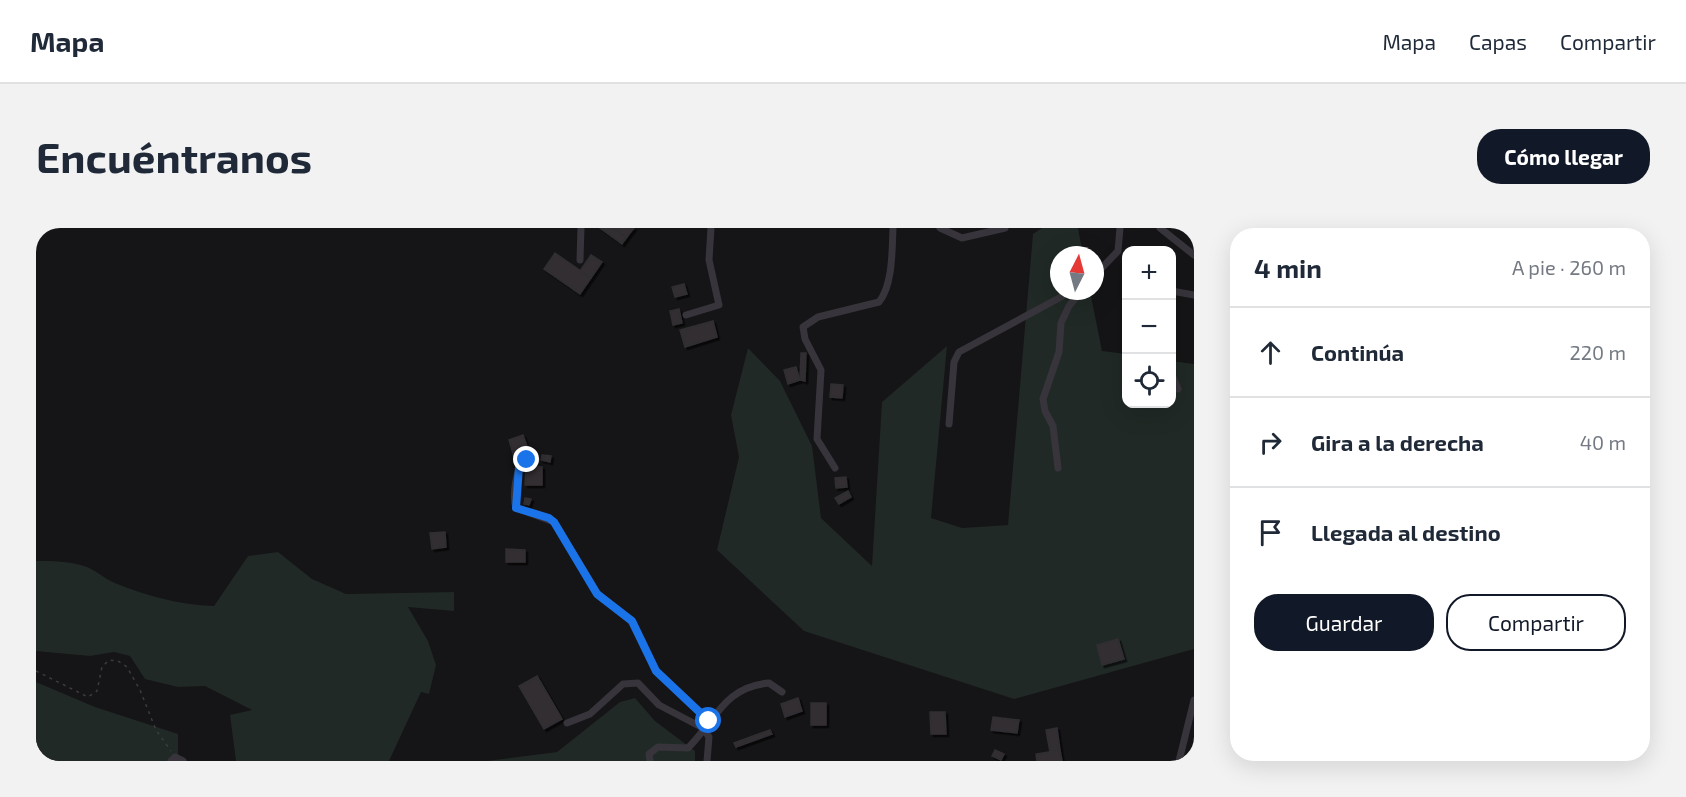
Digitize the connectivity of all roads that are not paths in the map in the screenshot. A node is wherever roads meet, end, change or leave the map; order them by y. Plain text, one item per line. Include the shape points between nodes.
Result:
1 (581, 228) edge
2 (711, 228) edge
3 (894, 228) edge
4 (940, 228) edge
5 (1005, 228) edge
6 (1120, 228) edge
7 (1160, 228) edge
8 (1194, 255) edge
9 (580, 260) dead end
10 (1104, 266) edge
11 (1176, 292) edge
12 (1194, 295) edge
13 (1055, 300) edge
14 (1074, 300) edge
15 (686, 315) dead end
16 (1176, 384) edge
17 (1178, 388) dead end
18 (949, 424) dead end
19 (536, 460) dead end
20 (835, 468) dead end
21 (1058, 468) dead end
22 (782, 692) dead end
23 (1194, 700) edge
24 (709, 721) junction
25 (567, 723) dead end
26 (703, 728) junction
27 (173, 759) edge
28 (183, 761) edge
29 (650, 761) edge
30 (707, 761) edge
31 (1179, 761) edge

1 - 9 street
2 - 15 street via 709,260 719,305
3 - 20 street via 888,275 879,302 818,317 803,327 821,370 817,439
4 - 5 street via 962,238
6 - 10 street via 1118,251
7 - 8 street
11 - 12 street
13 - 18 street via 959,352 954,362
14 - 21 street via 1061,324 1059,352 1043,399 1044,411 1053,426
16 - 17 street
19 - 24 street via 524,460 519,467 516,508 554,522 597,594 632,621 656,671
22 - 24 street via 769,683 745,687 734,693
23 - 31 street
24 - 26 street
25 - 26 street via 590,714 622,684 632,682 643,687 659,705
26 - 29 street via 685,748 653,749
26 - 30 street via 709,737
27 - 28 street

